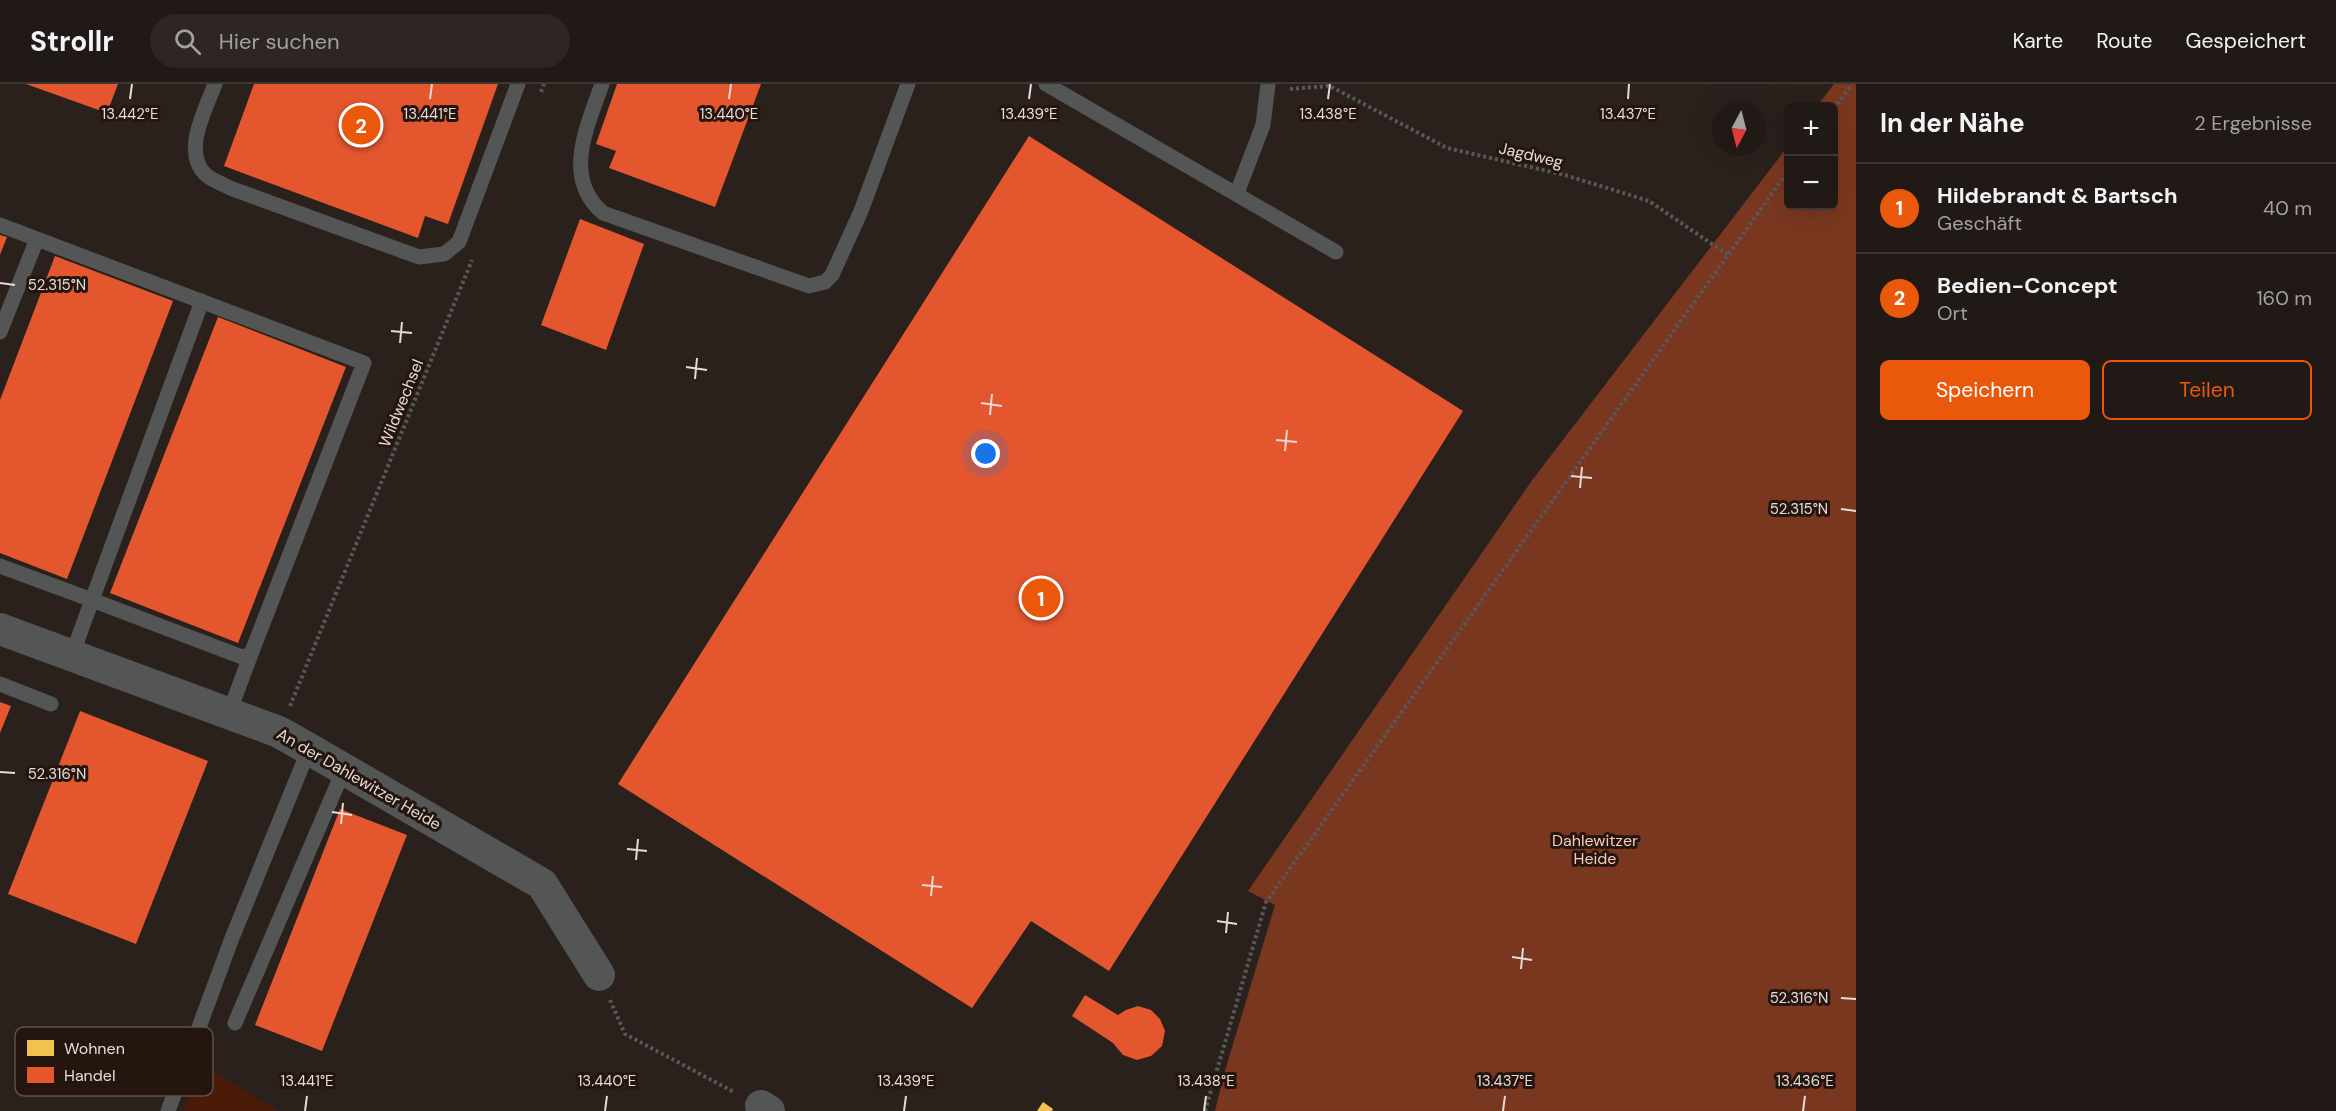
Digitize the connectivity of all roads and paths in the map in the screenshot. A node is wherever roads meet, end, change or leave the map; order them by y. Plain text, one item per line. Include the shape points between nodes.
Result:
1 (215, 84) edge
2 (518, 84) edge
3 (544, 84) edge
4 (602, 84) edge
5 (908, 84) edge
6 (1046, 84) edge
7 (1852, 84) edge
8 (1268, 85) edge
9 (1328, 85) edge
10 (540, 95) dead end
11 (1838, 102) edge
12 (1784, 177) edge
13 (1237, 194) junction
14 (0, 225) edge
15 (37, 239) junction
16 (477, 249) dead end
17 (1336, 252) dead end
18 (1728, 255) junction
19 (202, 301) junction
20 (0, 332) edge
21 (0, 566) edge
22 (92, 600) junction
23 (0, 629) edge
24 (251, 654) junction
25 (72, 655) junction
26 (0, 684) edge
27 (51, 704) dead end
28 (229, 713) junction
29 (279, 732) junction
30 (309, 749) junction
31 (344, 769) junction
32 (599, 975) joint
33 (235, 1023) dead end
34 (199, 1027) edge
35 (174, 1096) edge
36 (765, 1109) edge
37 (168, 1111) edge
38 (1205, 1111) edge

1 - 2 lane via 196,136 195,157 205,174 230,188 419,257 444,254 459,242
3 - 10 path
4 - 5 lane via 580,159 585,193 594,205 603,213 809,286 825,282 832,275 861,211
6 - 13 lane
7 - 11 path
8 - 9 path via 1292,89
8 - 13 lane via 1263,125
9 - 18 path, Jagdweg via 1447,148 1565,175 1649,201
12 - 18 path
13 - 17 lane
14 - 15 lane
15 - 19 lane
15 - 20 lane
16 - 29 path, Wildwechsel
18 - 38 path via 1266,902
19 - 22 lane
19 - 24 lane via 364,363
21 - 22 lane
22 - 24 lane via 242,657
22 - 25 lane
23 - 25 street, An der Dahlewitzer Heide
24 - 28 lane
25 - 28 street, An der Dahlewitzer Heide
26 - 27 lane
28 - 29 street, An der Dahlewitzer Heide
29 - 30 street, An der Dahlewitzer Heide
30 - 31 street, An der Dahlewitzer Heide
30 - 34 lane
31 - 32 street, An der Dahlewitzer Heide via 542,884
31 - 33 lane
32 - 36 path via 625,1034
35 - 37 lane

